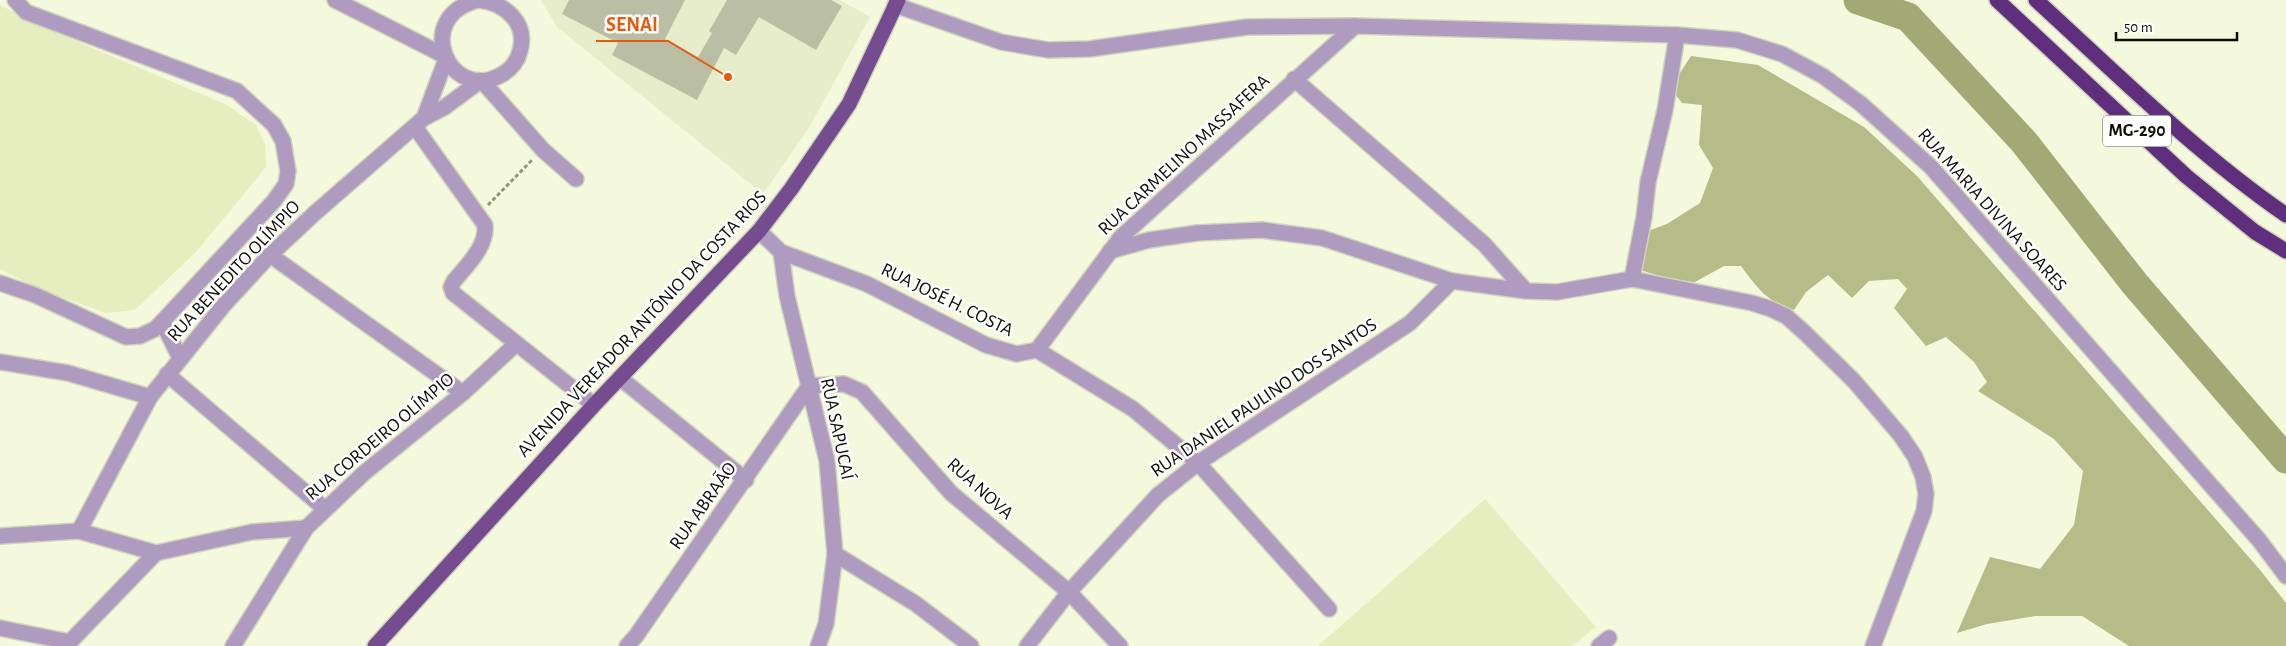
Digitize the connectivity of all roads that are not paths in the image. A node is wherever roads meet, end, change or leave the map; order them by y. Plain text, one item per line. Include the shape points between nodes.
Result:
1 (15, 0) edge
2 (336, 0) edge
3 (479, 0) edge
4 (1997, 0) edge
5 (2036, 0) edge
6 (896, 2) edge
7 (1355, 26) junction
8 (1677, 35) junction
9 (446, 58) junction
10 (1294, 79) junction
11 (481, 81) junction
12 (419, 122) junction
13 (576, 179) dead end
14 (2286, 215) edge
15 (759, 230) junction
16 (1110, 251) junction
17 (2286, 251) edge
18 (781, 252) junction
19 (270, 255) junction
20 (1632, 279) junction
21 (1452, 281) junction
22 (0, 283) edge
23 (1526, 291) junction
24 (162, 322) junction
25 (516, 344) junction
26 (1037, 350) junction
27 (180, 358) junction
28 (0, 362) edge
29 (167, 374) junction
30 (620, 378) junction
31 (809, 386) junction
32 (463, 393) junction
33 (150, 397) junction
34 (594, 405) junction
35 (1198, 463) junction
36 (746, 480) junction
37 (325, 509) junction
38 (306, 528) junction
39 (79, 531) junction
40 (0, 536) edge
41 (156, 552) junction
42 (835, 554) junction
43 (2286, 576) edge
44 (1068, 592) junction
45 (1329, 609) dead end
46 (0, 628) edge
47 (632, 643) edge
48 (68, 644) edge
49 (233, 646) edge
50 (374, 646) edge
51 (818, 646) edge
52 (971, 646) edge
53 (1027, 646) edge
54 (1120, 646) edge
55 (1873, 646) edge

1 - 24 street via 26,12 237,91 274,125 283,141 288,171 286,184
2 - 9 street
3 - 9 street via 461,6 447,19 442,31
3 - 11 street via 492,1 513,15 520,26 522,39 520,52 510,68 494,78
4 - 17 highway, MG-290 via 2186,176 2255,232
5 - 14 highway, MG-290 via 2204,153
6 - 7 street, RUA MARIA DIVINA SOARES via 1001,42 1048,50 1089,49 1247,27
6 - 15 main road, AVENIDA VEREADOR ANTÔNIO DA COSTA RIOS via 848,104
7 - 8 street, RUA MARIA DIVINA SOARES
7 - 10 street, RUA CARMELINO MASSAFERA
8 - 20 street
8 - 43 street, RUA MARIA DIVINA SOARES via 1737,40 1782,54 1823,76 1861,104 1931,167 2252,532
9 - 11 street via 454,70
9 - 12 street, RUA BENEDITO OLÍMPIO
10 - 16 street, RUA CARMELINO MASSAFERA via 1121,236
10 - 23 street via 1484,244
11 - 12 street, RUA BENEDITO OLÍMPIO
11 - 13 street via 543,150
12 - 19 street, RUA BENEDITO OLÍMPIO
12 - 25 street via 485,225 486,236 451,287 457,298
15 - 18 street
15 - 30 main road, AVENIDA VEREADOR ANTÔNIO DA COSTA RIOS
16 - 21 street via 1158,238 1262,230 1322,238
16 - 26 street, RUA CARMELINO MASSAFERA
18 - 26 street, RUA JOSÉ H. COSTA via 867,284 986,345 1017,354
18 - 31 street, RUA SAPUCAÍ via 787,296
19 - 27 street, RUA BENEDITO OLÍMPIO
19 - 32 street
20 - 23 street via 1557,292
20 - 55 street via 1752,303 1786,316 1854,381 1915,457 1926,494 1924,511
21 - 23 street
21 - 35 street, RUA DANIEL PAULINO DOS SANTOS via 1410,323
22 - 24 street via 35,295 126,336 140,336
24 - 27 street
25 - 32 street, RUA CORDEIRO OLÍMPIO
25 - 34 street
26 - 35 street via 1133,409
27 - 29 street, RUA BENEDITO OLÍMPIO
28 - 33 street via 68,373
29 - 33 street, RUA BENEDITO OLÍMPIO
29 - 37 street
30 - 34 main road, AVENIDA VEREADOR ANTÔNIO DA COSTA RIOS
30 - 36 street
31 - 36 street, RUA ABRAÃO
31 - 42 street, RUA SAPUCAÍ via 828,461
31 - 44 street, RUA NOVA via 844,384 862,392 951,493
32 - 37 street, RUA CORDEIRO OLÍMPIO
33 - 39 street, RUA BENEDITO OLÍMPIO
34 - 50 main road, AVENIDA VEREADOR ANTÔNIO DA COSTA RIOS
35 - 44 street, RUA DANIEL PAULINO DOS SANTOS via 1158,495
35 - 45 street
36 - 47 street, RUA ABRAÃO
37 - 38 street, RUA CORDEIRO OLÍMPIO
38 - 41 street via 252,532
38 - 49 street, RUA CORDEIRO OLÍMPIO
39 - 40 street
39 - 41 street
41 - 48 street
42 - 51 street, RUA SAPUCAÍ via 826,624
42 - 52 street via 916,604
44 - 53 street, RUA DANIEL PAULINO DOS SANTOS
44 - 54 street, RUA NOVA
46 - 48 street

